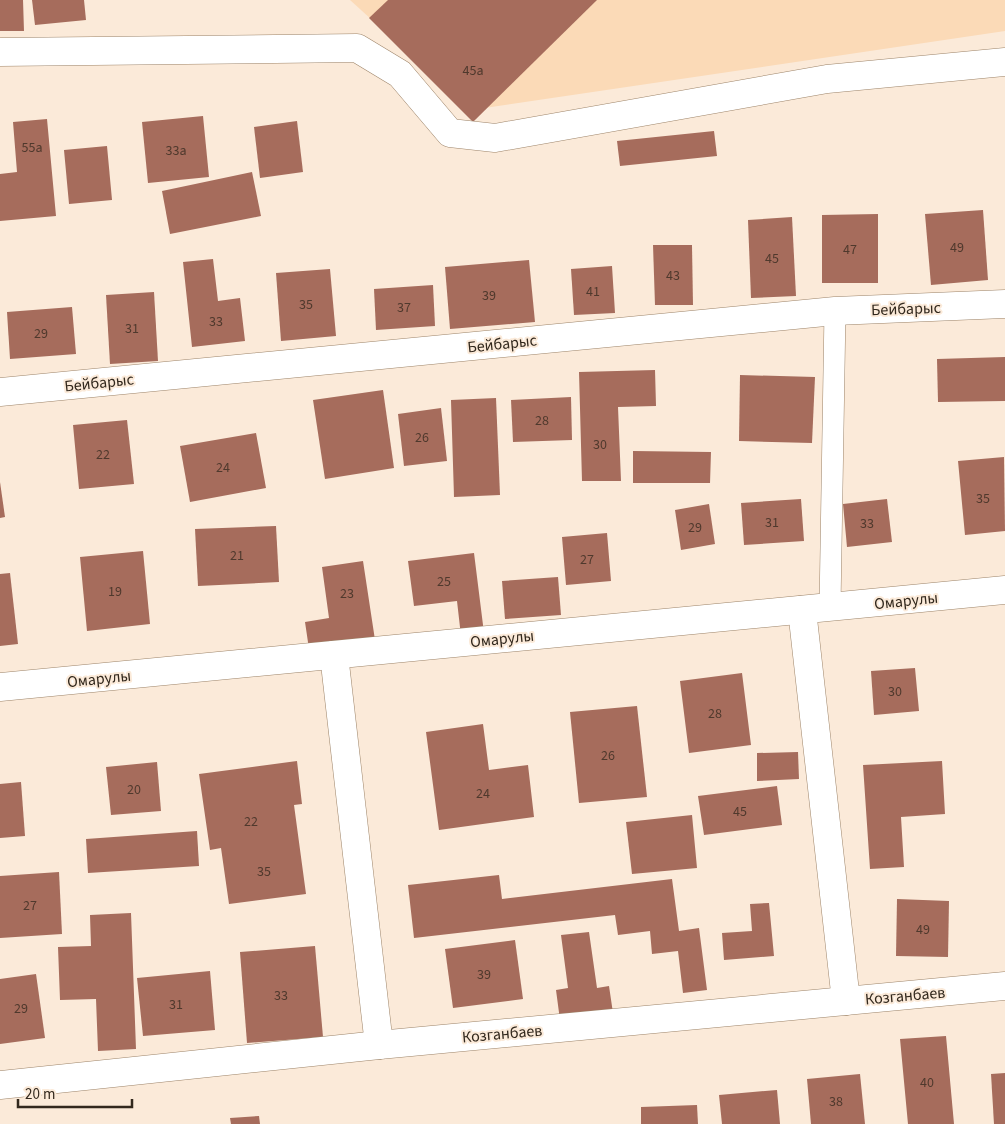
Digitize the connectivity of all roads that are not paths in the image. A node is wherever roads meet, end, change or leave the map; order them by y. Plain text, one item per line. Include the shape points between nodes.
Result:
1 (0, 52) edge
2 (1005, 62) edge
3 (1005, 304) edge
4 (835, 311) junction
5 (0, 392) edge
6 (1005, 590) edge
7 (830, 607) junction
8 (802, 610) junction
9 (334, 655) junction
10 (0, 687) edge
11 (1005, 986) edge
12 (846, 1001) junction
13 (379, 1044) junction
14 (0, 1085) edge

1 - 2 street via 357,48 400,74 450,133 495,138 826,79
3 - 4 street, Бейбарыс
4 - 5 street, Бейбарыс
4 - 7 lane
6 - 7 street, Омарулы
7 - 8 street, Омарулы
8 - 9 street, Омарулы
8 - 12 street
9 - 10 street, Омарулы
9 - 13 street
11 - 12 street, Козганбаев
12 - 13 street, Козганбаев
13 - 14 street, Козганбаев

